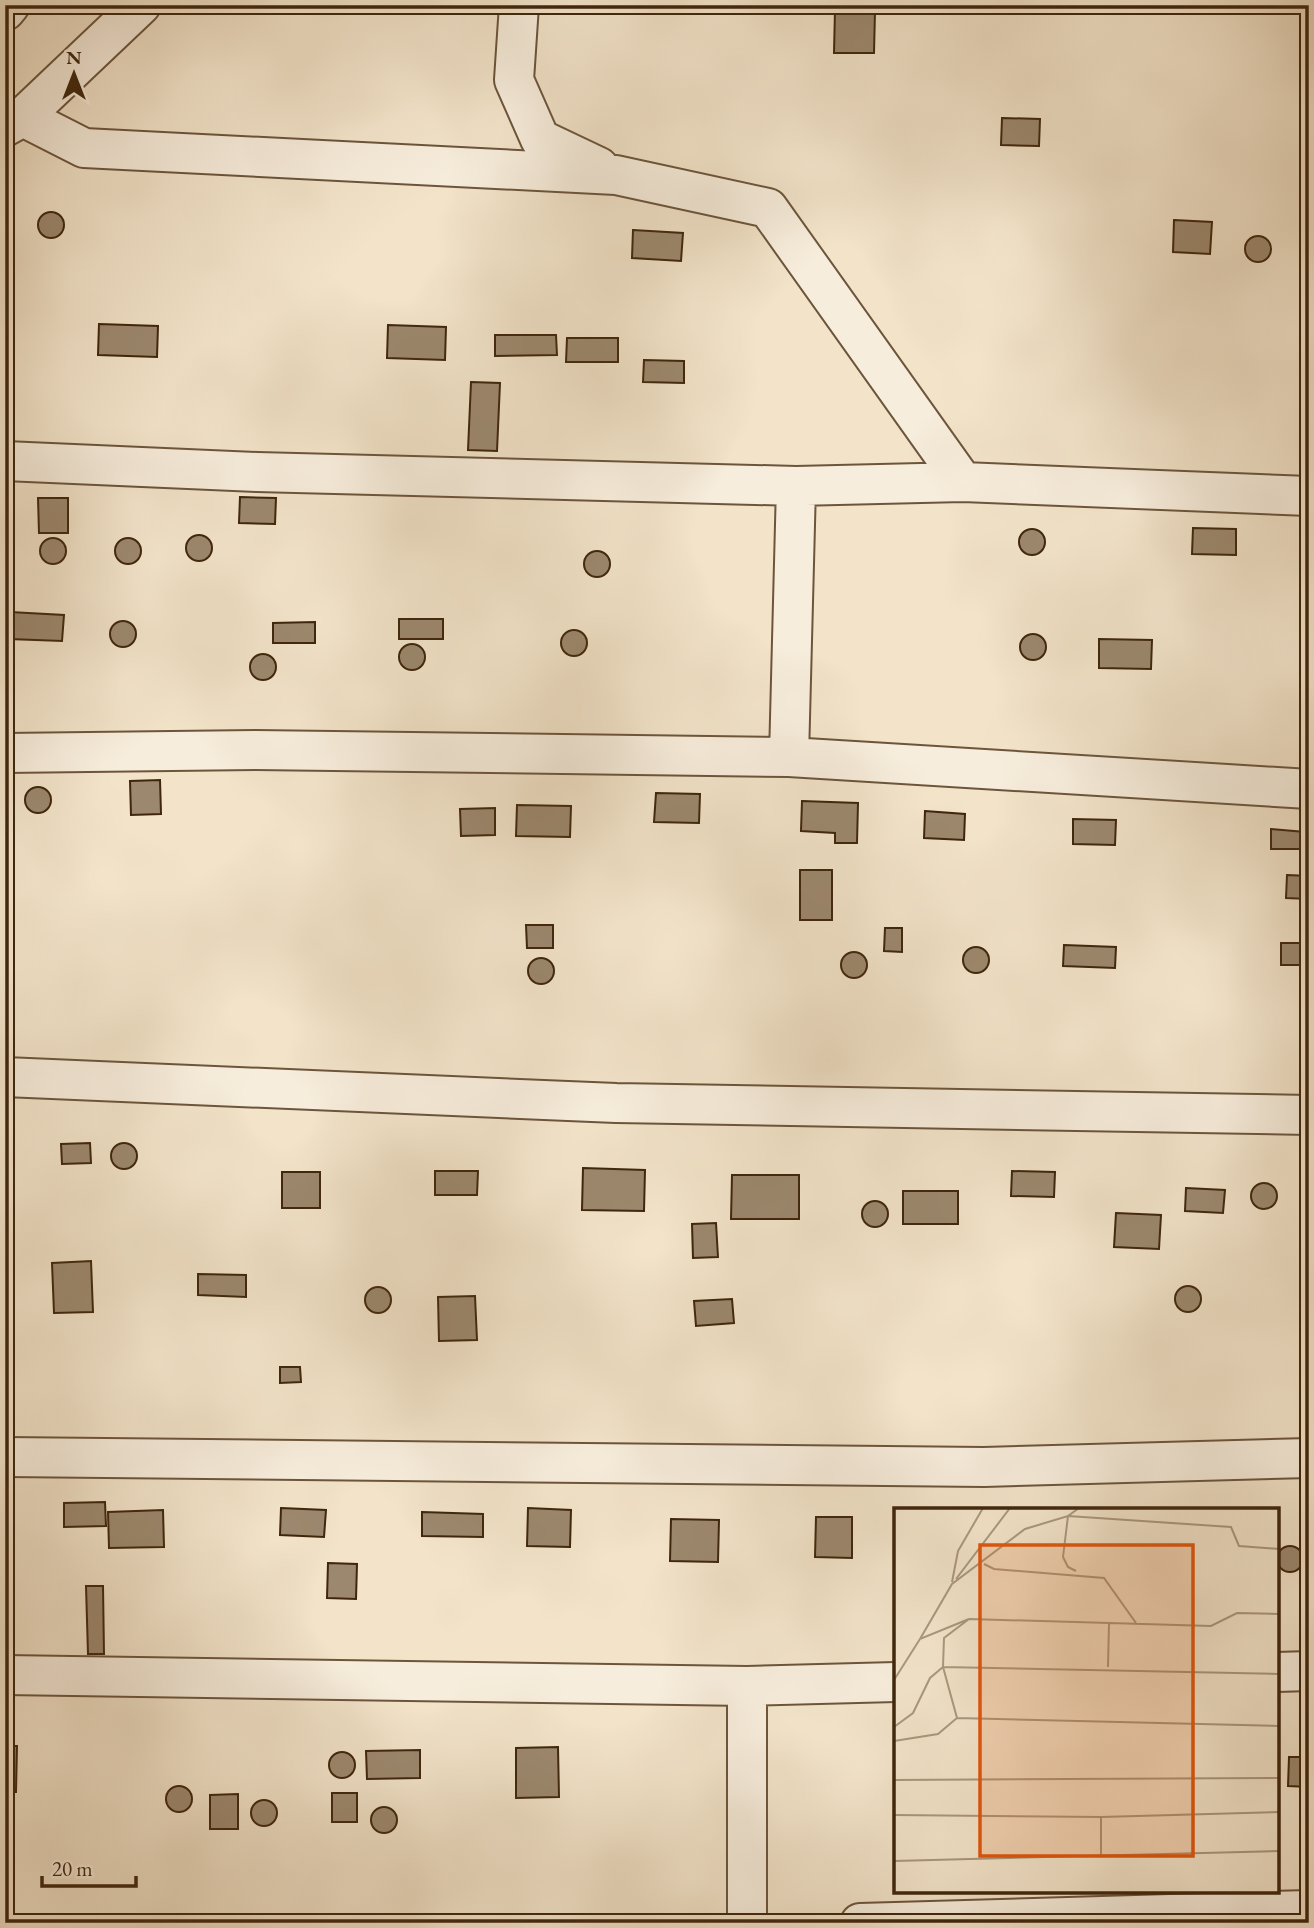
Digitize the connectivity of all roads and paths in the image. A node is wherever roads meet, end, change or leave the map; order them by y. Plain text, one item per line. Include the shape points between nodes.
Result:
1 (10, 5) edge
2 (141, 5) edge
3 (519, 5) edge
4 (5, 11) edge
5 (14, 122) edge
6 (616, 175) junction
7 (5, 461) edge
8 (963, 482) junction
9 (796, 486) junction
10 (1309, 496) edge
11 (5, 753) edge
12 (789, 757) junction
13 (1309, 789) edge
14 (5, 1077) edge
15 (1309, 1115) edge
16 (5, 1457) edge
17 (1309, 1458) edge
18 (1309, 1671) edge
19 (1279, 1672) edge
20 (5, 1675) edge
21 (894, 1682) edge
22 (747, 1686) junction
23 (1309, 1910) edge
24 (747, 1923) edge
25 (860, 1923) edge

1 - 4 street
2 - 5 street
3 - 6 street via 514,79 540,139
5 - 6 street via 84,148
6 - 8 street via 768,208
7 - 9 street
8 - 9 street
8 - 10 street
9 - 12 street
11 - 12 street via 256,750
12 - 13 street
14 - 15 street via 616,1102
16 - 17 street via 984,1467
18 - 19 street
20 - 22 street
21 - 22 street
22 - 24 street
23 - 25 street

